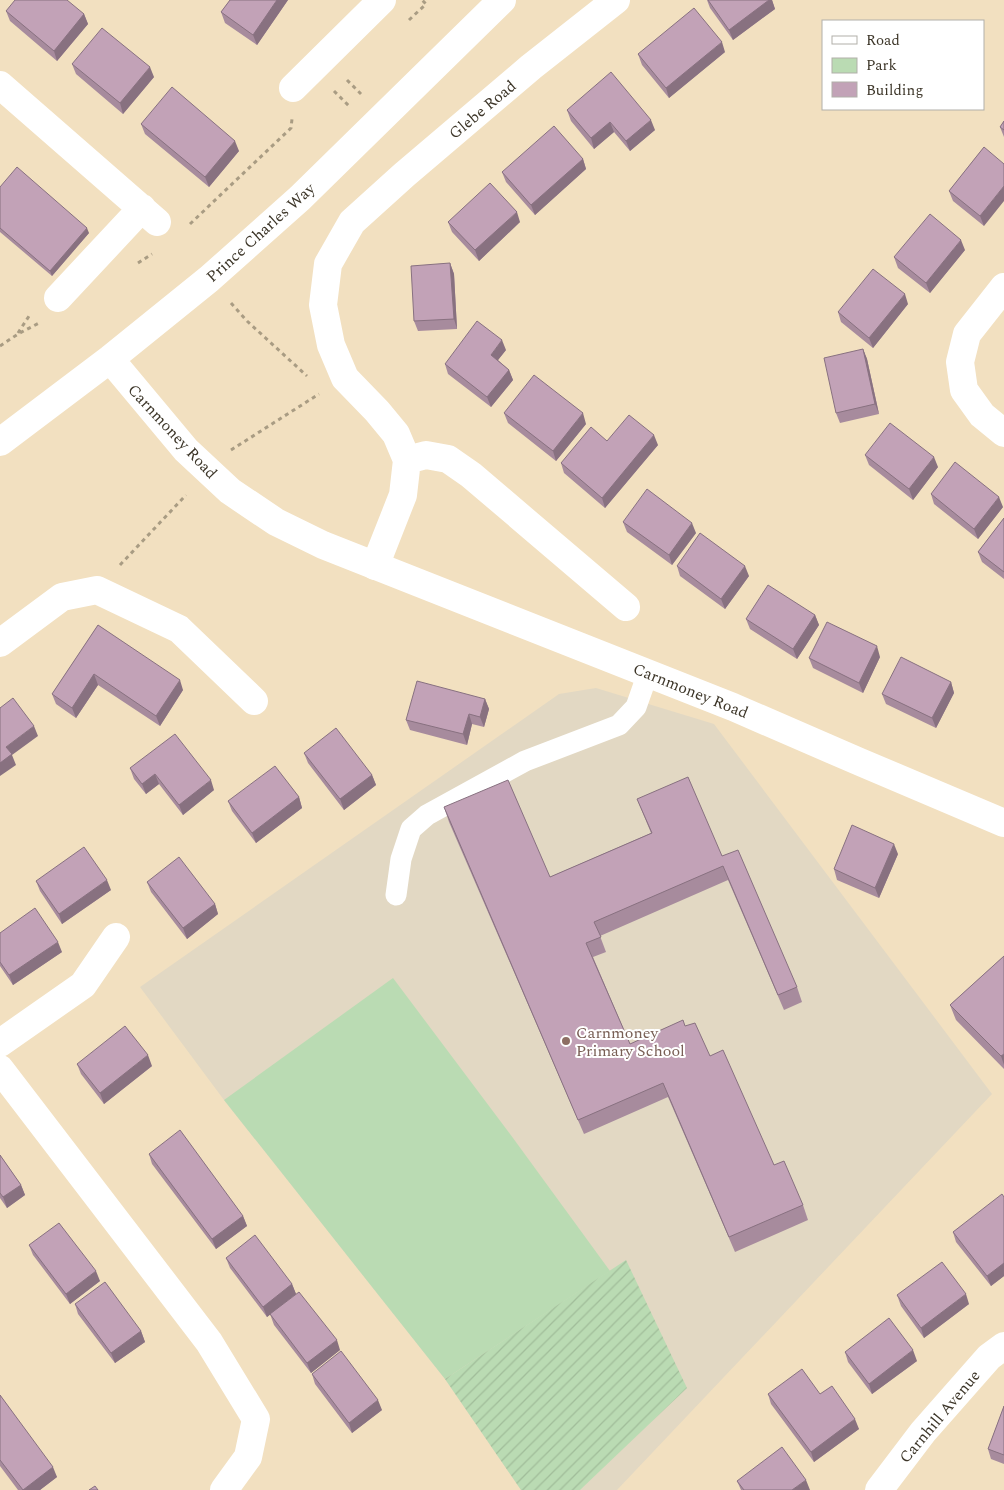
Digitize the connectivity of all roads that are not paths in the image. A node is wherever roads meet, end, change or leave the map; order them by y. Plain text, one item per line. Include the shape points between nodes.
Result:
1 (502, 0) edge
2 (616, 0) edge
3 (371, 4) edge
4 (0, 85) edge
5 (293, 88) dead end
6 (1004, 287) edge
7 (58, 298) dead end
8 (110, 359) junction
9 (1004, 433) edge
10 (0, 442) edge
11 (407, 460) junction
12 (375, 566) junction
13 (626, 607) dead end
14 (0, 643) edge
15 (648, 673) junction
16 (254, 701) dead end
17 (1004, 823) edge
18 (396, 895) dead end
19 (116, 936) dead end
20 (0, 1043) edge
21 (0, 1069) edge
22 (1004, 1346) edge
23 (224, 1490) edge
24 (879, 1490) edge

1 - 8 street, Prince Charles Way via 300,198
2 - 11 street, Glebe Road via 531,67 352,222 328,264 323,305 331,345 345,378 396,434
3 - 5 street
4 - 7 street via 149,215
6 - 9 street via 967,334 960,362 964,390 982,415
8 - 10 street, Prince Charles Way
8 - 12 street, Carnmoney Road via 186,450 230,491 276,522
11 - 12 street via 403,495
11 - 13 street via 426,455 448,459
12 - 15 street, Carnmoney Road
14 - 16 street via 62,597 97,590 180,628
15 - 17 street, Carnmoney Road
15 - 18 lane via 636,707 619,725 525,761 416,824 411,829 401,859
19 - 20 street via 83,985
21 - 23 street via 209,1342 256,1419 248,1457
22 - 24 street, Carnhill Avenue via 989,1358 930,1425

